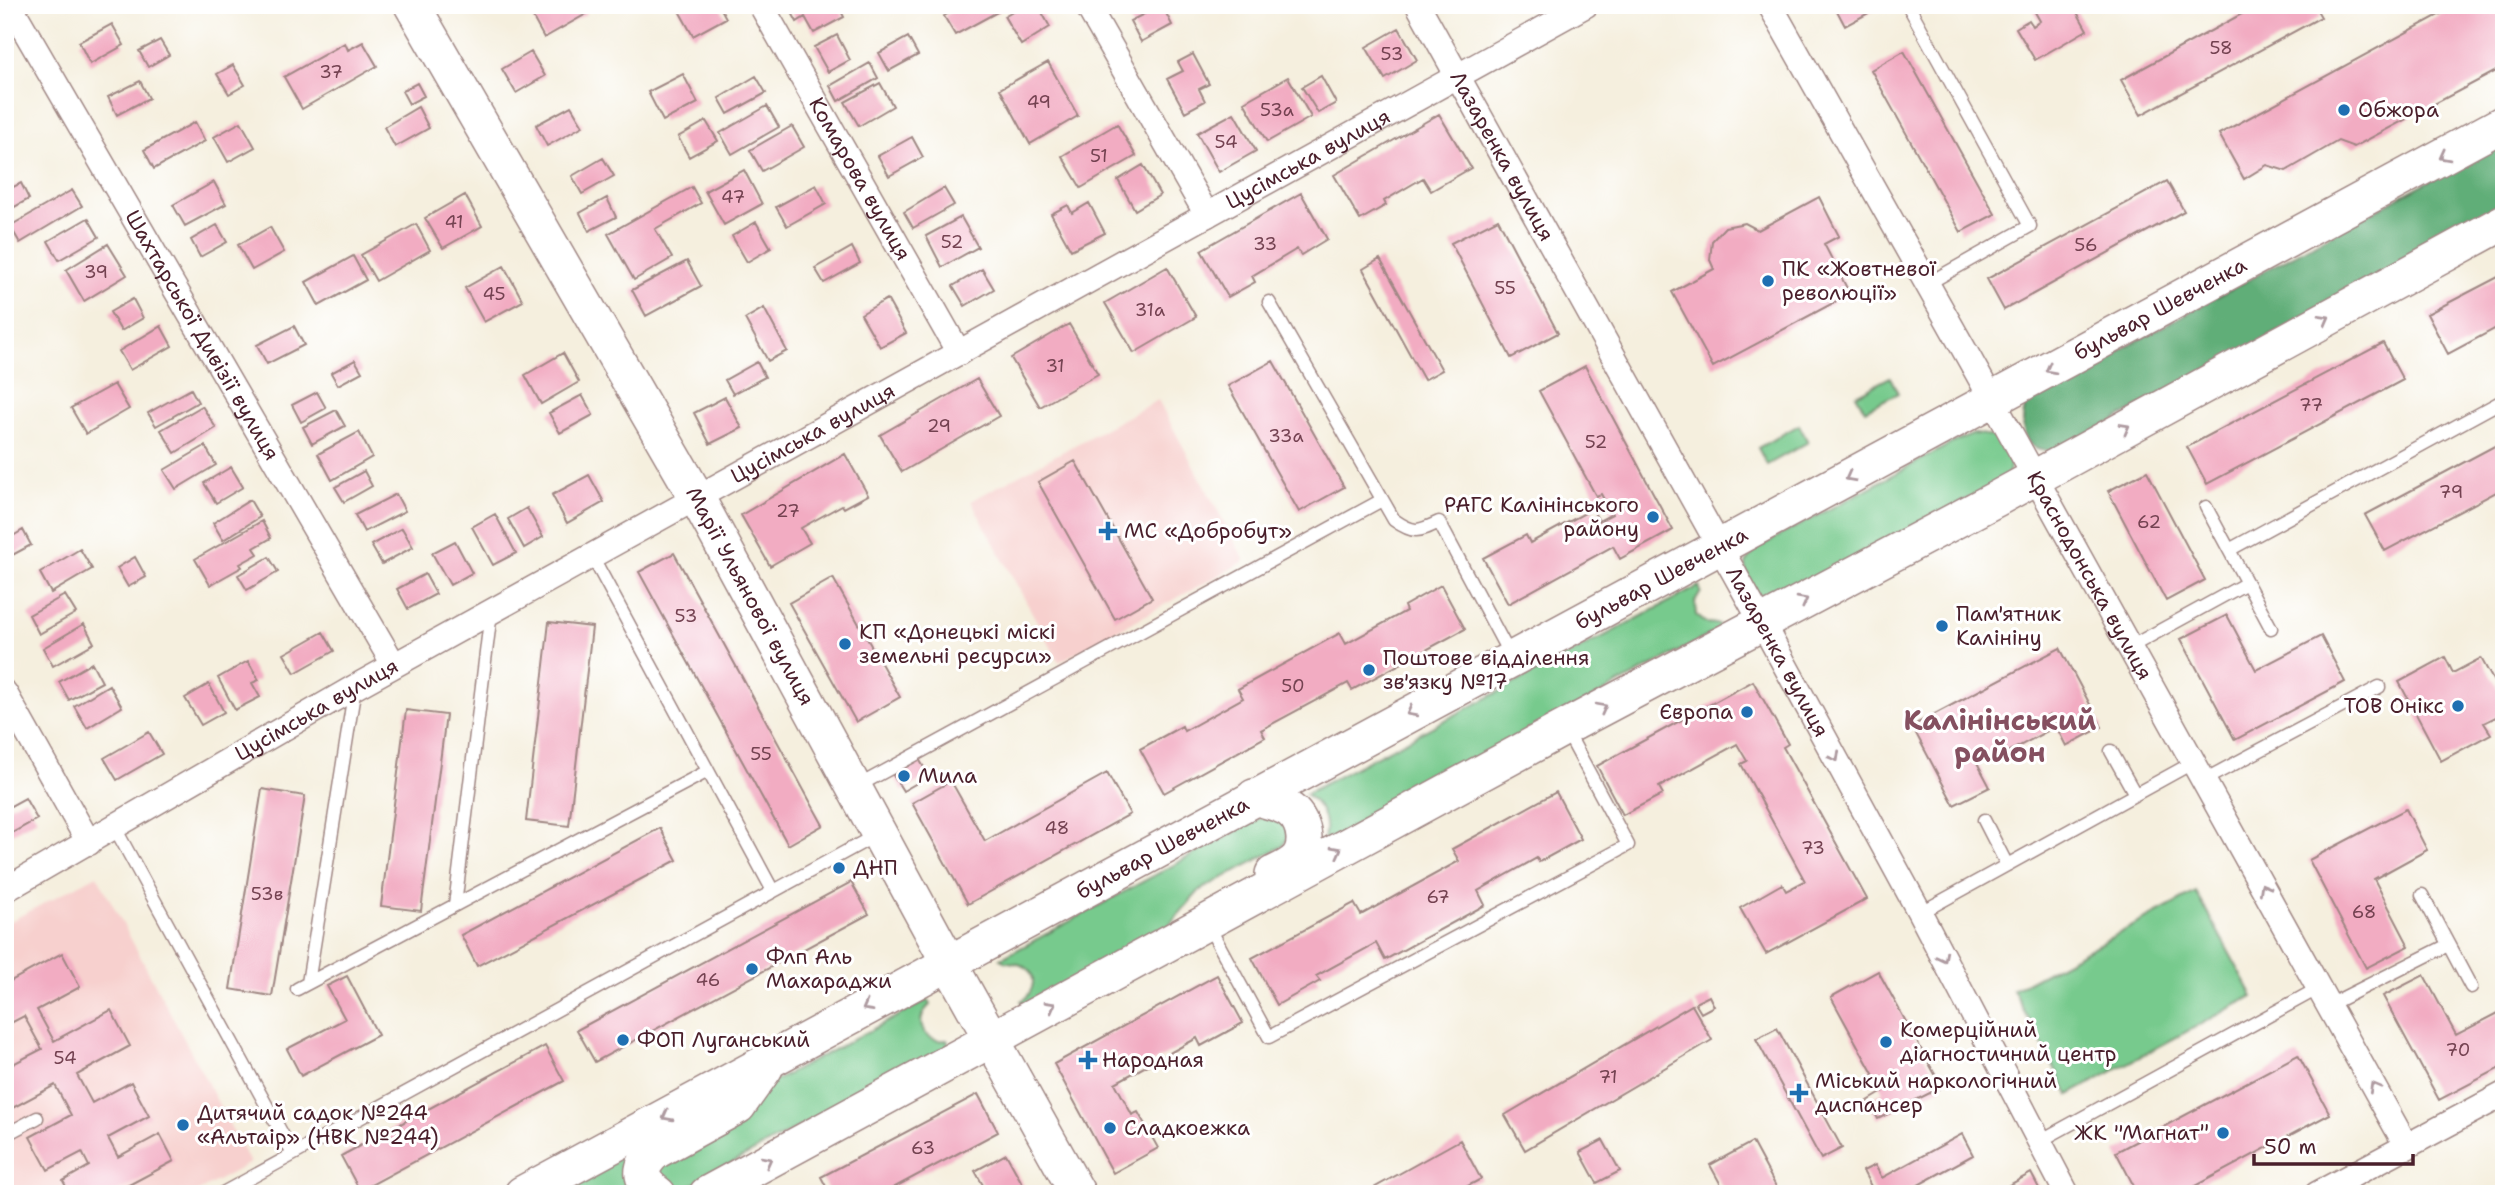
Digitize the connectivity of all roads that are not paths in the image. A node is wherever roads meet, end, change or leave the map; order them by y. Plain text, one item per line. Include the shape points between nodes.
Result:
1 (10, 5) edge
2 (412, 5) edge
3 (761, 5) edge
4 (1087, 5) edge
5 (1418, 5) edge
6 (1586, 5) edge
7 (1770, 5) edge
8 (1908, 5) edge
9 (1457, 76) junction
10 (2504, 123) edge
11 (1207, 215) junction
12 (2504, 222) edge
13 (1927, 284) junction
14 (1269, 302) dead end
15 (958, 353) junction
16 (2504, 400) edge
17 (1992, 401) junction
18 (2035, 477) junction
19 (697, 498) junction
20 (1382, 500) junction
21 (2206, 507) dead end
22 (1720, 547) junction
23 (2229, 550) junction
24 (592, 556) junction
25 (2245, 584) junction
26 (491, 612) junction
27 (1762, 623) junction
28 (2271, 628) dead end
29 (2130, 647) junction
30 (1512, 657) junction
31 (394, 665) junction
32 (355, 687) junction
33 (2379, 687) dead end
34 (5, 693) edge
35 (1564, 727) junction
36 (2111, 751) dead end
37 (708, 771) junction
38 (2199, 771) junction
39 (855, 787) junction
40 (2135, 794) junction
41 (1254, 797) junction
42 (1984, 820) dead end
43 (115, 828) junction
44 (880, 833) junction
45 (89, 843) junction
46 (2007, 864) junction
47 (5, 890) edge
48 (773, 891) junction
49 (2422, 895) dead end
50 (455, 905) junction
51 (1920, 913) junction
52 (1206, 922) junction
53 (2448, 945) junction
54 (948, 963) junction
55 (2471, 987) dead end
56 (2324, 997) junction
57 (991, 1039) junction
58 (772, 1059) junction
59 (2504, 1094) edge
60 (37, 1118) dead end
61 (5, 1135) edge
62 (2039, 1142) junction
63 (2407, 1147) junction
64 (293, 1154) junction
65 (706, 1193) edge
66 (221, 1194) edge
67 (522, 1194) edge
68 (658, 1194) edge
69 (1078, 1194) edge
70 (2067, 1194) edge
71 (2316, 1194) edge

1 - 31 street, Шахтарської Дивізії вулиця
2 - 19 main road, Марії Ульянової вулиця
3 - 15 street, Комарова вулиця
4 - 11 street
5 - 9 street, Лазаренка вулиця
6 - 9 street, Цусімська вулиця
7 - 13 street, Краснодонська вулиця
8 - 13 lane via 2030,226
9 - 11 street, Цусімська вулиця
9 - 22 street, Лазаренка вулиця
10 -> 17 main road, бульвар Шевченка
11 - 15 street, Цусімська вулиця
18 -> 12 main road
13 - 17 street, Краснодонська вулиця
14 - 20 lane
15 - 19 street, Цусімська вулиця
16 - 23 lane
17 - 18 street, Краснодонська вулиця
17 -> 22 main road, бульвар Шевченка
27 -> 18 main road
18 - 29 street, Краснодонська вулиця
19 - 24 street, Цусімська вулиця
19 - 39 main road, Марії Ульянової вулиця
20 - 30 lane via 1394,520 1408,530 1420,531 1439,522
20 - 39 lane
21 - 23 lane
22 - 27 street, Лазаренка вулиця
22 - 30 main road, бульвар Шевченка
23 - 25 lane
24 - 26 street, Цусімська вулиця
24 - 37 lane
25 - 28 lane
25 - 29 lane
26 - 31 street, Цусімська вулиця
26 - 50 lane
35 -> 27 main road
27 -> 51 street, Лазаренка вулиця
29 - 38 street, Краснодонська вулиця
30 -> 41 main road, бульвар Шевченка
31 - 32 street, Цусімська вулиця
32 - 43 street, Цусімська вулиця
32 - 50 lane via 303,986
33 - 38 lane
34 - 45 street
52 -> 35 main road
35 - 52 lane via 1628,845 1269,1037
36 - 40 lane
37 - 48 lane
37 - 50 lane
38 - 40 lane
56 -> 38 street, Краснодонська вулиця
39 - 44 main road, Марії Ульянової вулиця
40 - 46 lane
41 - 52 main road via 1283,806 1300,820 1304,831 1300,854 1295,862 1222,901
41 - 54 main road, бульвар Шевченка
42 - 46 lane
43 - 45 street, Цусімська вулиця
43 - 64 lane
44 - 48 lane
44 - 54 main road, Марії Ульянової вулиця
45 - 47 street, Цусімська вулиця
46 - 51 lane
48 - 64 lane
49 - 53 lane
51 -> 62 street, Лазаренка вулиця
57 -> 52 main road
53 - 55 lane
53 - 56 lane
54 - 57 main road, Марії Ульянової вулиця
54 -> 58 main road, бульвар Шевченка
56 - 62 lane
63 -> 56 street, Краснодонська вулиця
65 -> 57 main road
57 - 69 main road, Марії Ульянової вулиця
58 -> 67 main road, бульвар Шевченка
58 - 68 main road via 738,1106 646,1159 645,1182
59 - 63 street
60 - 61 lane
62 - 70 street, Лазаренка вулиця
63 - 71 street
64 - 66 lane

